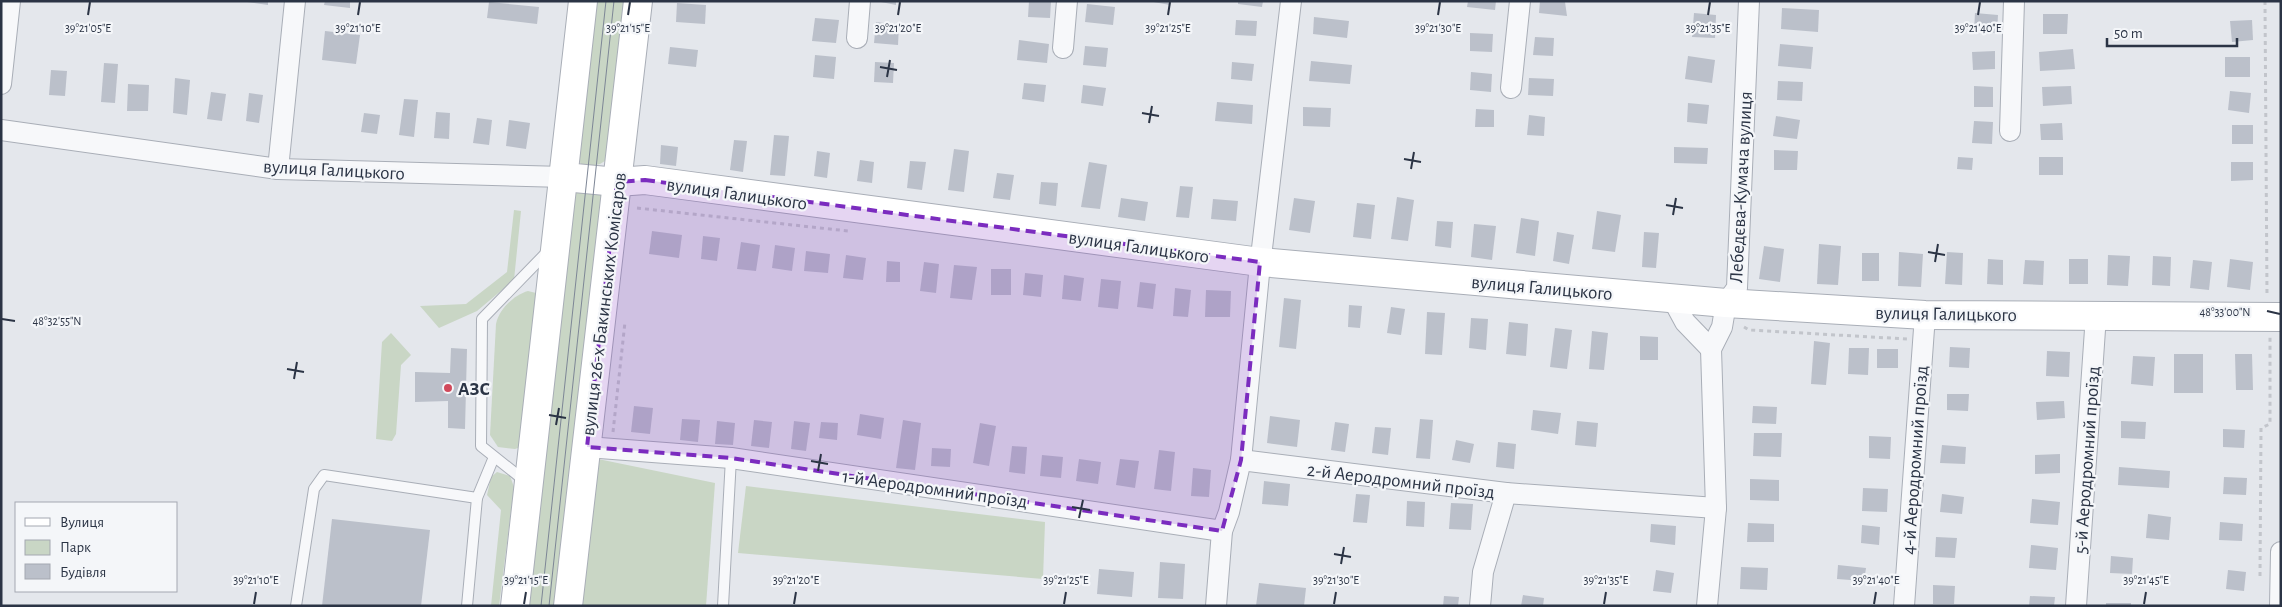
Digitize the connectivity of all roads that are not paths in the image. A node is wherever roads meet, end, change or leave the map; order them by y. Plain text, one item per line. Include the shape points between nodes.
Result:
1 (10, 1) edge
2 (295, 1) edge
3 (583, 1) edge
4 (638, 1) edge
5 (860, 1) edge
6 (1067, 1) edge
7 (1291, 1) edge
8 (1520, 1) edge
9 (1749, 1) edge
10 (2014, 1) edge
11 (857, 38) dead end
12 (1063, 48) dead end
13 (1, 84) edge
14 (1511, 88) dead end
15 (1, 130) edge
16 (2010, 131) dead end
17 (278, 169) junction
18 (564, 177) junction
19 (617, 182) junction
20 (556, 243) junction
21 (1260, 262) junction
22 (1672, 298) junction
23 (1725, 310) junction
24 (2273, 312) edge
25 (2096, 315) junction
26 (1924, 328) junction
27 (1710, 348) junction
28 (586, 447) junction
29 (494, 457) junction
30 (731, 458) junction
31 (1240, 460) junction
32 (528, 484) junction
33 (1506, 493) junction
34 (477, 498) junction
35 (1716, 508) junction
36 (1222, 531) junction
37 (2281, 552) edge
38 (296, 606) edge
39 (467, 606) edge
40 (515, 606) edge
41 (568, 606) edge
42 (723, 606) edge
43 (1216, 606) edge
44 (1480, 606) edge
45 (1707, 606) edge
46 (1904, 606) edge
47 (2076, 606) edge
48 (2280, 606) edge

1 - 13 street
2 - 17 street
3 - 18 street
4 - 19 street, вулиця 26-х Бакинських Комісаров
5 - 11 street
6 - 12 street
7 - 21 street
8 - 14 street
9 - 23 street, Лебедєва-Кумача вулиця via 1737,288
10 - 16 street
15 - 17 street, вулиця Галицького
17 - 18 street, вулиця Галицького
18 - 19 street, вулиця Галицького
18 - 20 street
19 - 21 street, вулиця Галицького via 645,180
19 - 28 street, вулиця 26-х Бакинських Комісаров
20 - 29 lane via 482,318 481,446
20 - 32 street
21 - 22 street, вулиця Галицького
21 - 31 street
22 - 23 street, вулиця Галицького
22 - 27 street via 1685,322
23 - 26 street, вулиця Галицького
23 - 27 street, Лебедєва-Кумача вулиця via 1722,327
24 - 25 street, вулиця Галицького
25 - 26 street, вулиця Галицького
25 - 47 street, 5-й Аеродромний проїзд
26 - 46 street, 4-й Аеродромний проїзд
27 - 35 street
28 - 30 street, 1-й Аеродромний проїзд
28 - 41 street, вулиця 26-х Бакинських Комісаров
29 - 32 lane
29 - 34 lane
30 - 36 street, 1-й Аеродромний проїзд
30 - 42 lane
31 - 33 street, 2-й Аеродромний проїзд
31 - 36 street
32 - 40 street
33 - 35 street
33 - 44 street, 2-й Аеродромний проїзд via 1483,572
34 - 38 lane via 324,474 314,489
34 - 39 lane
35 - 45 street
36 - 43 street
37 - 48 street

